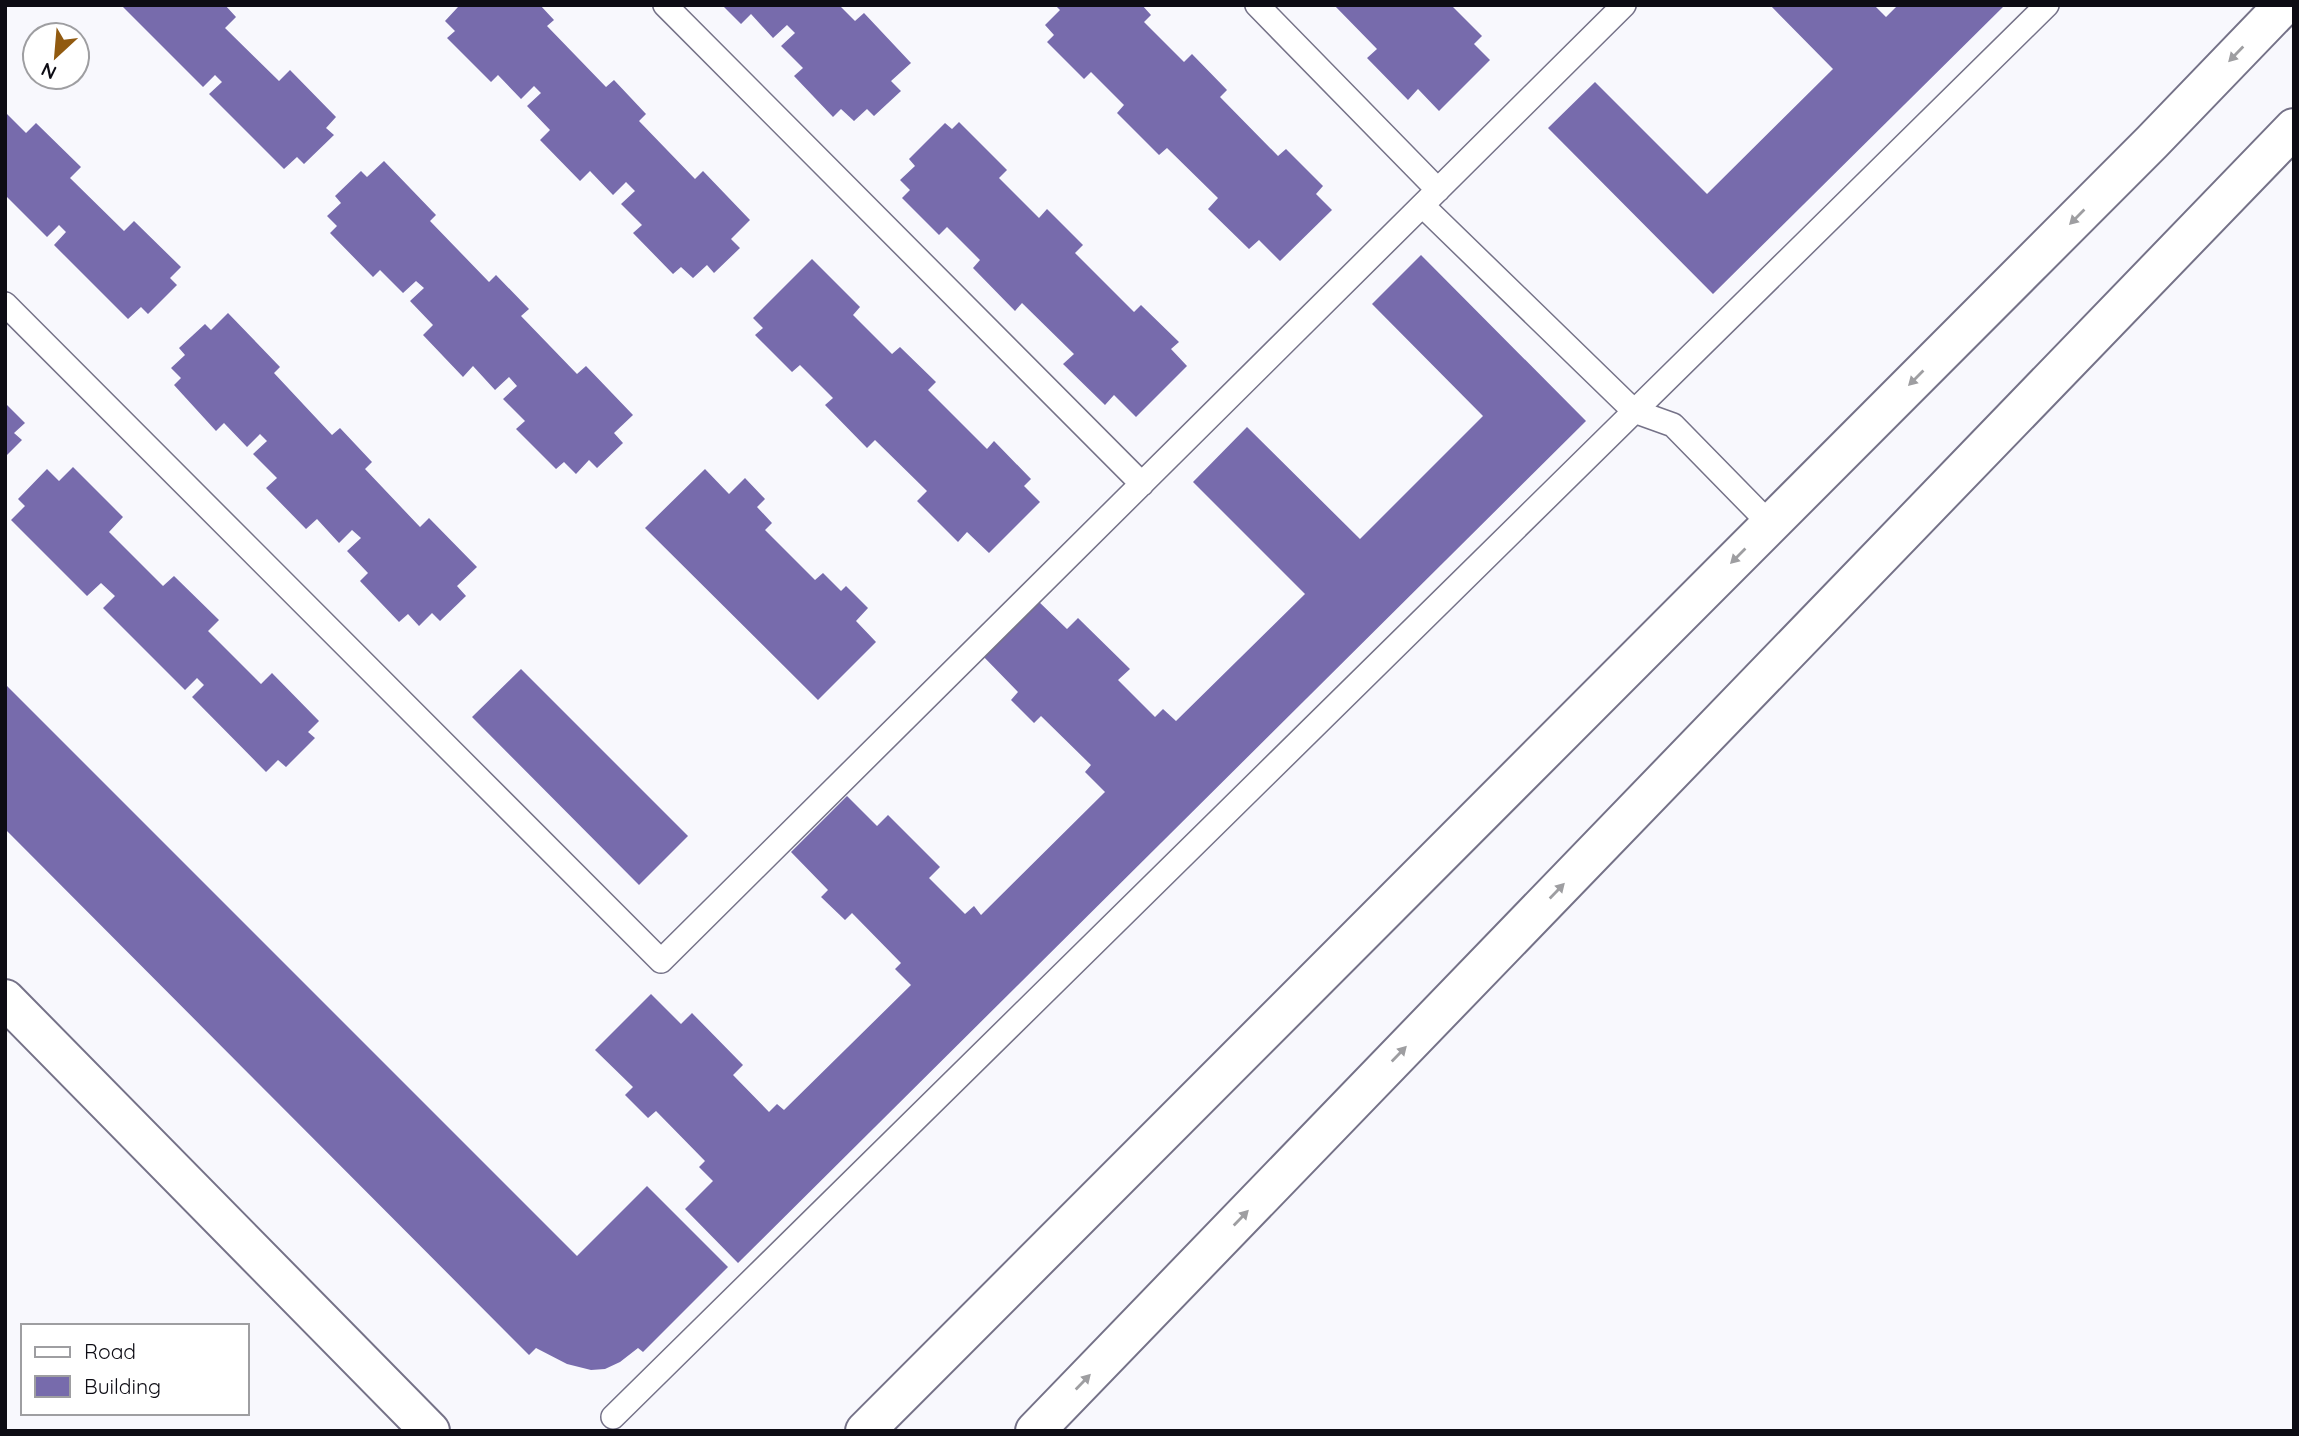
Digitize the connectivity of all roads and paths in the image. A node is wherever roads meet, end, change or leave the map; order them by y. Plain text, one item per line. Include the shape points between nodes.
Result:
1 (665, 5) edge
2 (1257, 5) edge
3 (1624, 5) edge
4 (2047, 5) edge
5 (2284, 5) edge
6 (2294, 128) edge
7 (1430, 198) junction
8 (5, 304) edge
9 (1634, 411) junction
10 (1142, 484) junction
11 (1770, 524) junction
12 (5, 999) edge
13 (612, 1417) dead end
14 (430, 1431) edge
15 (865, 1431) edge
16 (1035, 1431) edge

1 - 10 lane
2 - 7 lane
3 - 7 lane
4 - 9 lane
5 -> 11 main road
16 -> 6 main road
7 - 9 lane
7 - 10 lane
8 - 10 lane via 661,961
9 - 11 lane via 1673,425
9 - 13 lane
11 -> 15 main road
12 - 14 main road

